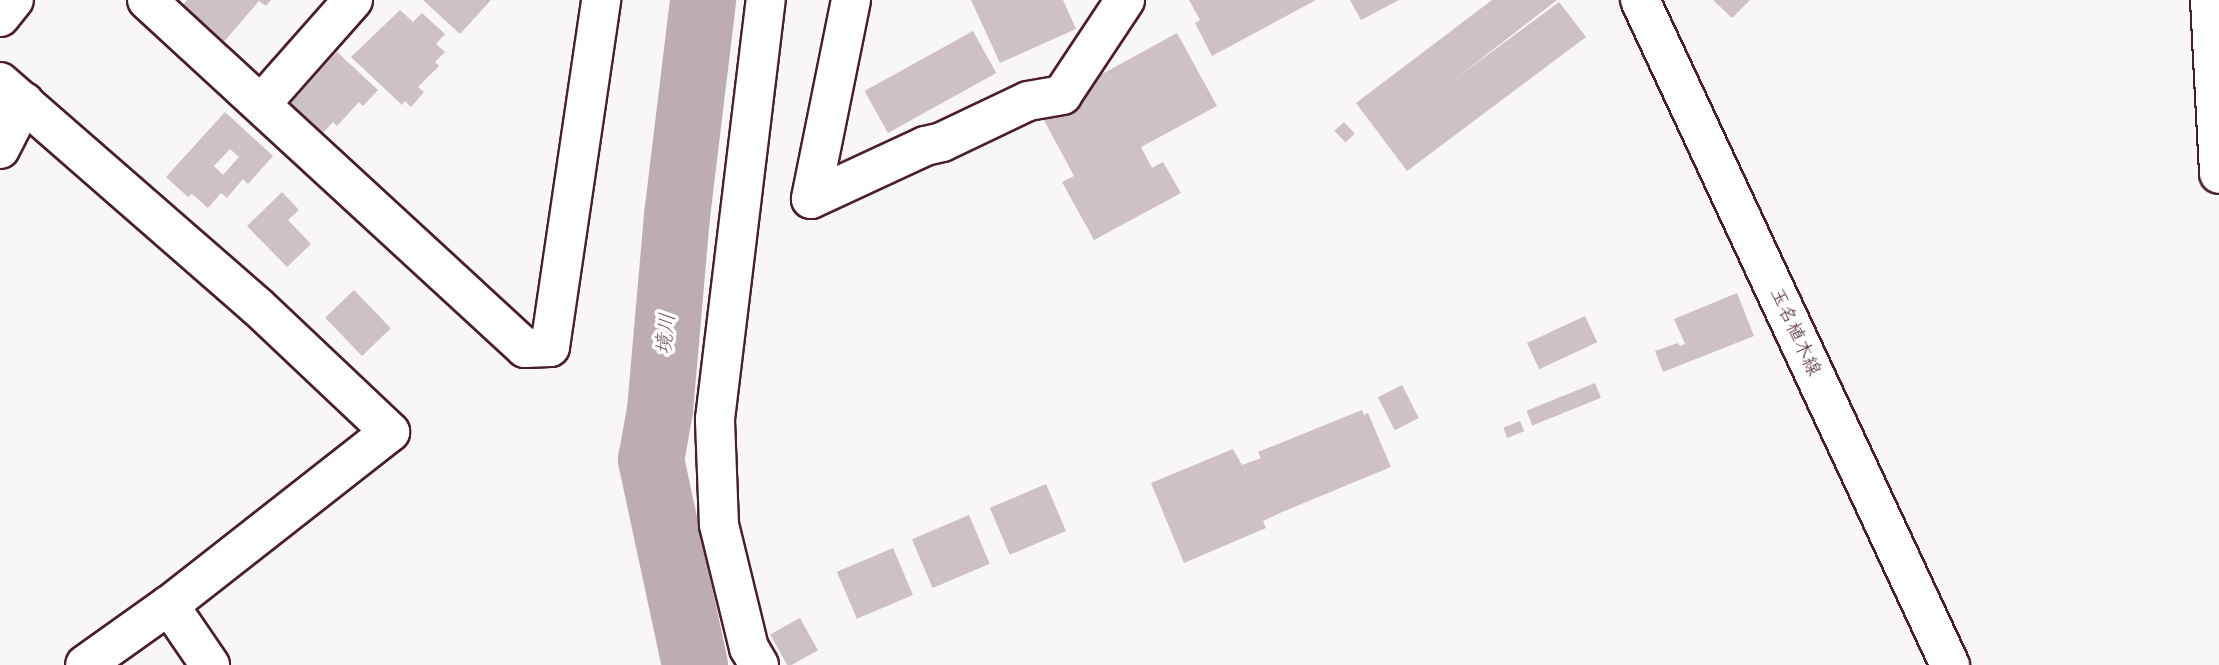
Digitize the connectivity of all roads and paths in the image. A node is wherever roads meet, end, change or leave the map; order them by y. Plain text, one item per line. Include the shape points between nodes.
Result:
1 (15, 0) edge
2 (147, 0) edge
3 (353, 0) edge
4 (601, 0) edge
5 (766, 0) edge
6 (851, 0) edge
7 (1125, 0) edge
8 (1640, 0) edge
9 (2210, 0) edge
10 (0, 17) edge
11 (12, 92) edge
12 (261, 104) junction
13 (0, 149) edge
14 (2219, 174) edge
15 (169, 605) junction
16 (85, 665) edge
17 (210, 665) edge
18 (759, 665) edge
19 (1950, 665) edge

1 - 10 street
2 - 12 street
3 - 12 street
4 - 12 street via 550,347 525,348
5 - 18 street via 715,419 719,525 749,648
6 - 7 street via 811,199 1028,101 1062,95
8 - 19 street, 玉名植木線
9 - 14 street
11 - 13 street
11 - 15 street via 258,307 390,432
15 - 16 street
15 - 17 street

